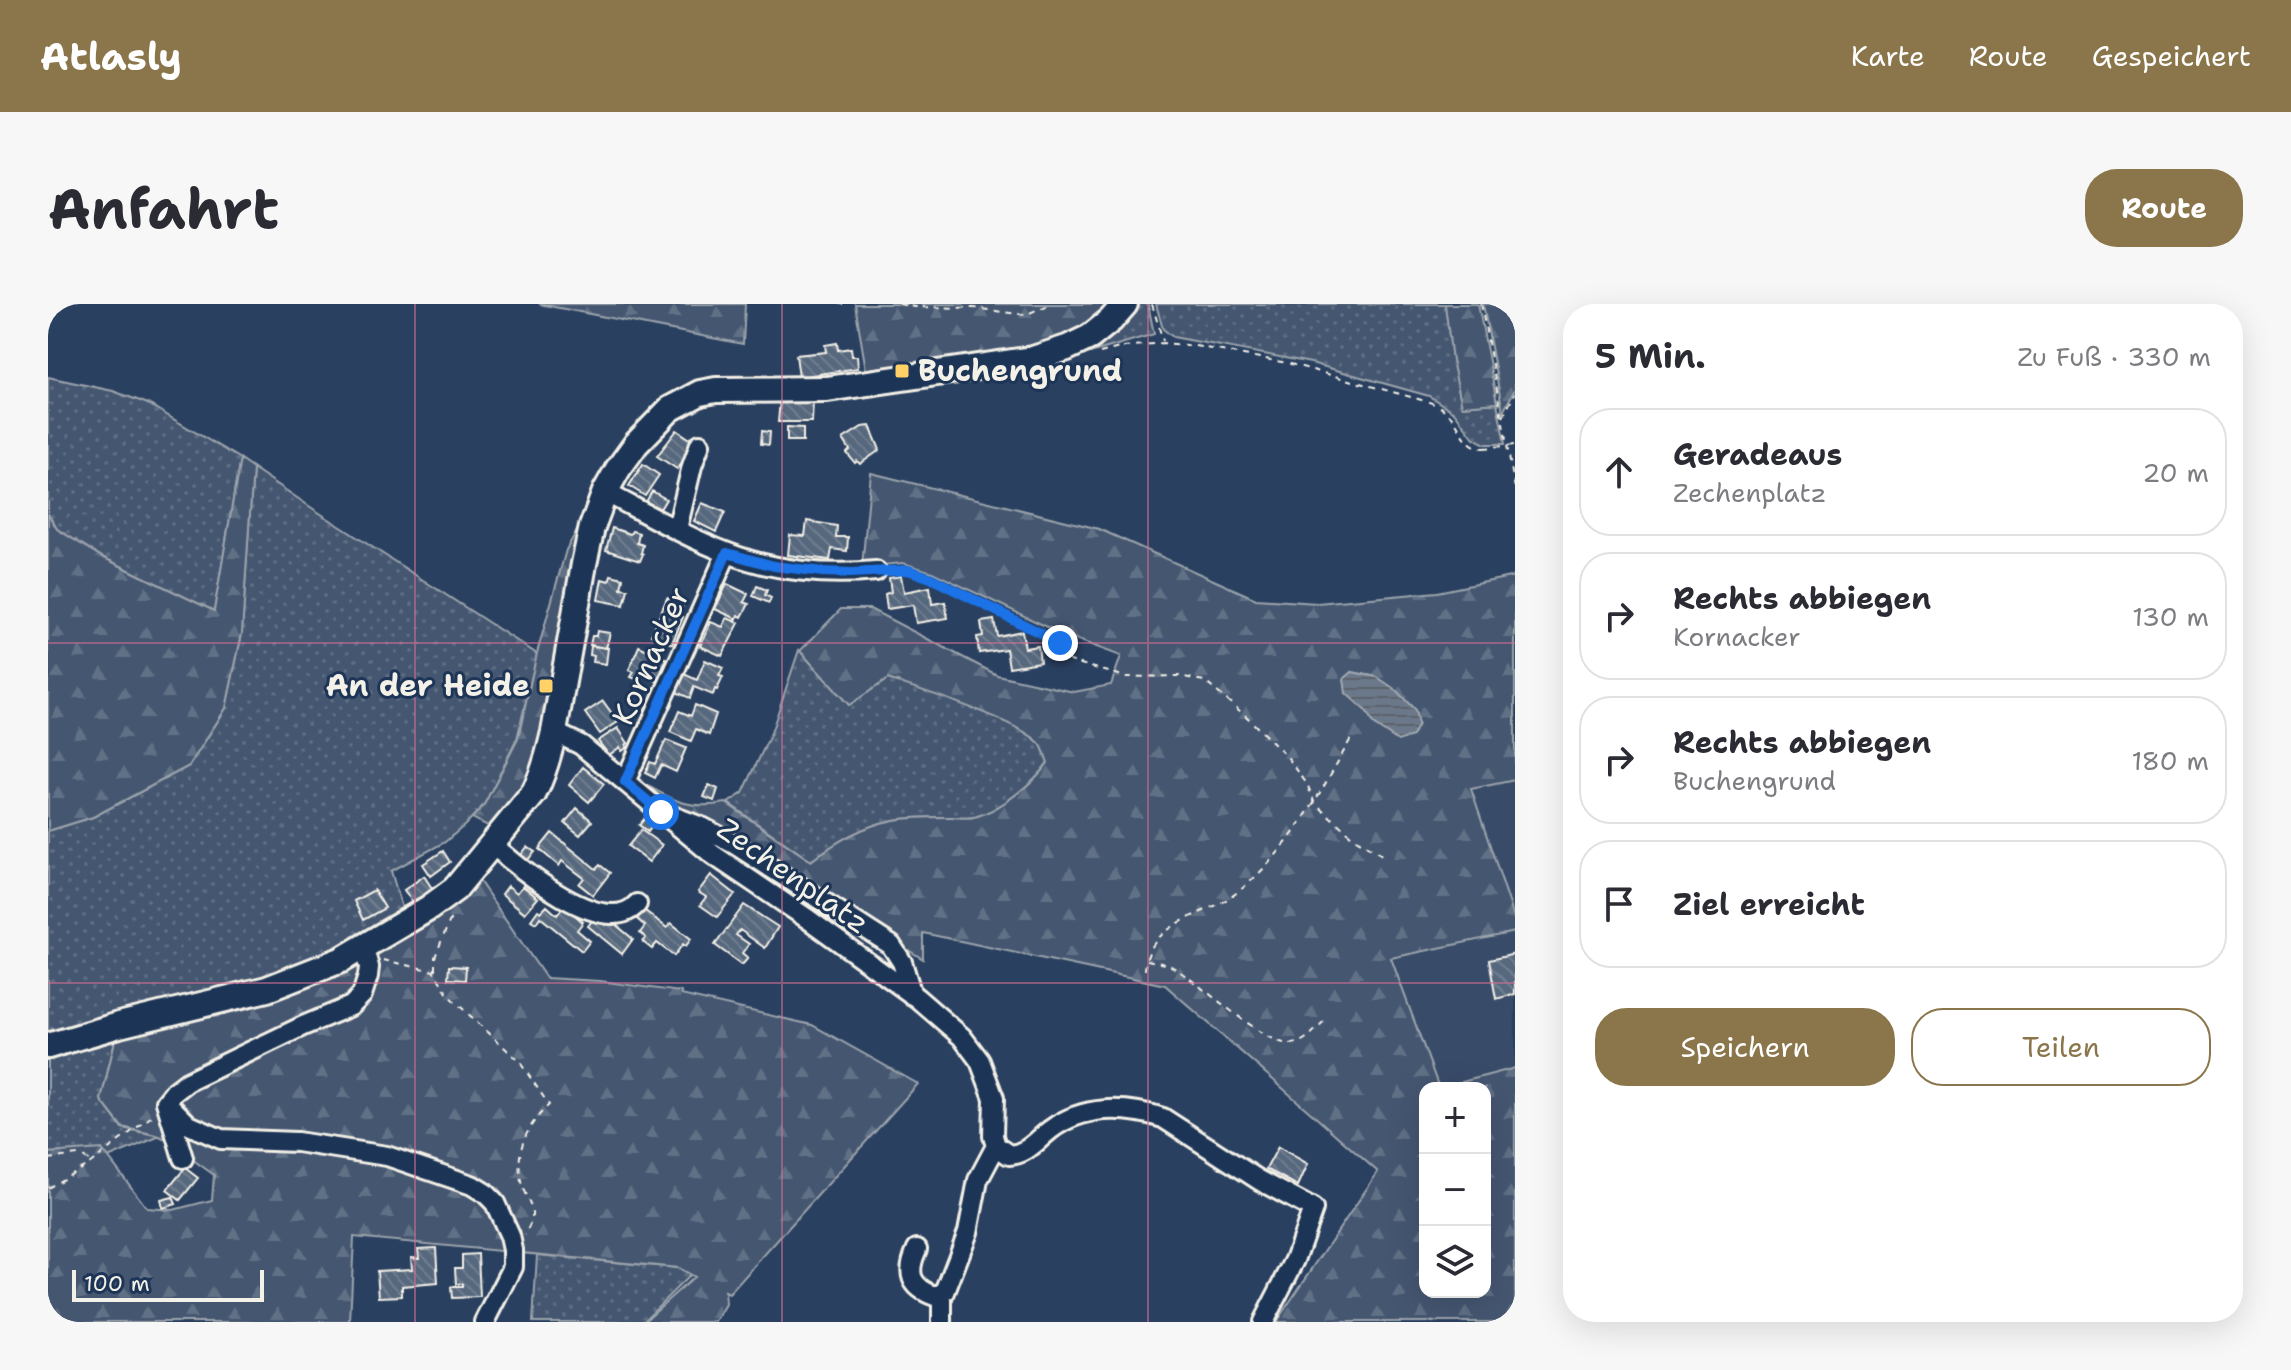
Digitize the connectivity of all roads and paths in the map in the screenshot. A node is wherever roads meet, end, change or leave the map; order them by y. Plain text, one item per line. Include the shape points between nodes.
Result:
1 (899, 304) edge
2 (1051, 304) edge
3 (1125, 304) edge
4 (1152, 304) edge
5 (1481, 304) edge
6 (912, 305) edge
7 (1163, 343) junction
8 (1098, 354) dead end
9 (1515, 393) edge
10 (1502, 419) junction
11 (700, 444) dead end
12 (1515, 445) edge
13 (1515, 489) edge
14 (605, 492) junction
15 (677, 529) junction
16 (727, 553) junction
17 (876, 571) joint
18 (554, 732) junction
19 (1353, 735) dead end
20 (625, 782) junction
21 (1315, 803) junction
22 (661, 812) junction
23 (493, 845) junction
24 (1385, 857) dead end
25 (455, 889) junction
26 (637, 904) dead end
27 (365, 952) junction
28 (1146, 960) junction
29 (1145, 970) dead end
30 (434, 971) junction
31 (915, 996) junction
32 (1325, 1020) dead end
33 (48, 1046) edge
34 (166, 1102) junction
35 (996, 1146) junction
36 (183, 1158) dead end
37 (48, 1159) edge
38 (93, 1161) junction
39 (48, 1188) edge
40 (917, 1249) dead end
41 (513, 1250) junction
42 (942, 1293) junction
43 (944, 1321) edge
44 (485, 1322) edge
45 (1263, 1322) edge

1 - 6 path
2 - 6 path via 1027,314
3 - 14 main road via 1090,337 1033,359 827,389 700,393 659,419
4 - 7 path
5 - 10 path
7 - 8 path
7 - 12 path, bridge via 1287,363 1429,402 1445,410 1474,447
9 - 10 path
10 - 13 path
11 - 15 street
14 - 15 street
14 - 18 main road via 584,564
15 - 16 street
16 - 17 street via 774,566
16 - 20 street, Kornacker
17 - 21 path via 908,570 931,578 1060,643 1062,655 1070,661 1126,677 1204,681 1289,759
18 - 20 street, Zechenplatz via 581,745
18 - 23 main road via 534,793
19 - 21 path
20 - 22 street, Zechenplatz
21 - 24 path
21 - 28 path via 1278,854 1233,895 1179,921
22 - 31 street, Zechenplatz via 712,854
22 - 31 street via 734,844 891,945
23 - 25 main road
23 - 26 street via 545,886 600,913 630,912
25 - 27 main road
25 - 30 path via 458,900
27 - 30 path
27 - 33 main road via 267,989
27 - 34 street via 365,989 351,1006 187,1082
28 - 29 path
28 - 32 path via 1169,965 1280,1042 1307,1038
30 - 41 path via 449,996 519,1061 549,1105 533,1120 518,1161 533,1215 519,1248
31 - 35 street, Zechenplatz via 962,1037 980,1061 994,1098
34 - 36 street
34 - 38 path
34 - 41 street via 189,1125 221,1139 297,1142 387,1156 472,1185 495,1203
35 - 42 street via 978,1180 968,1232
35 - 45 street via 1009,1155 1021,1154 1054,1127 1082,1113 1147,1113 1313,1209 1295,1260
37 - 38 path via 78,1155
38 - 39 path
40 - 42 street via 912,1279 919,1290
41 - 44 street via 513,1267
42 - 43 street

